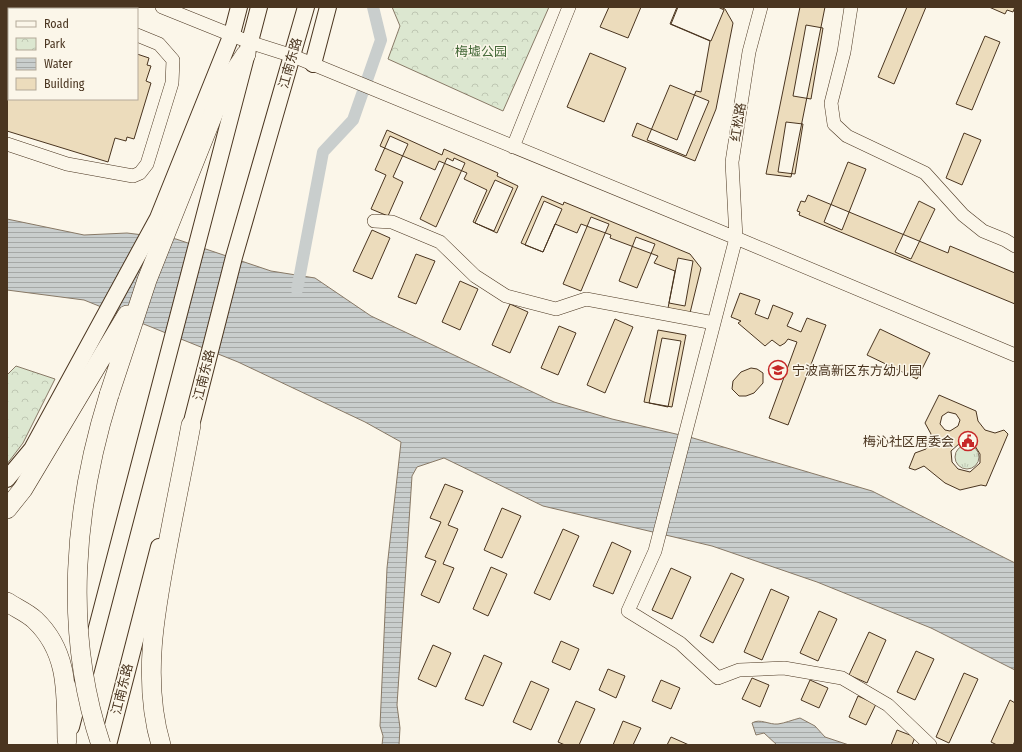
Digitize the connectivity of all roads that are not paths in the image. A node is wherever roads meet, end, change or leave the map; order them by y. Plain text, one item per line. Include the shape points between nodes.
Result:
1 (162, 7) edge
2 (239, 7) edge
3 (259, 7) edge
4 (306, 7) edge
5 (328, 7) edge
6 (570, 7) edge
7 (761, 7) edge
8 (851, 7) edge
9 (232, 34) junction
10 (138, 35) edge
11 (248, 48) junction
12 (292, 56) junction
13 (313, 64) junction
14 (7, 144) edge
15 (513, 147) junction
16 (374, 221) dead end
17 (736, 238) junction
18 (1015, 246) edge
19 (714, 323) junction
20 (125, 329) junction
21 (1015, 355) edge
22 (191, 425) junction
23 (7, 479) edge
24 (7, 509) edge
25 (7, 602) edge
26 (67, 743) edge
27 (101, 745) edge
28 (108, 745) edge
29 (161, 745) edge
30 (930, 745) edge

1 - 9 street
2 - 9 main road
3 - 11 main road
4 - 12 main road, 江南东路
5 - 13 main road
6 - 15 street
7 - 17 street, 红松路 via 749,52 732,162
8 - 18 street via 844,52 831,103 834,124 847,136 925,174 983,232
9 - 11 street
9 - 23 main road via 158,218 32,449
10 - 14 street via 159,44 173,60 172,83 147,164 140,173 133,176 67,164
11 - 12 street
11 - 20 highway via 224,87
11 - 26 main road
12 - 13 street
12 - 22 main road, 江南东路 via 234,257
13 - 15 street
15 - 17 street
16 - 19 street via 392,222 440,242 475,276 506,296 556,309 586,299
17 - 19 street, 红松路
17 - 21 street
19 - 30 street, 红松路 via 655,551 628,611 680,643 718,678 739,670 784,668 842,678 888,704
20 - 24 highway via 23,490
20 - 27 highway, bridge via 93,450 80,522 80,653
22 - 28 main road, 江南东路
22 - 29 highway via 157,600 151,667 154,722
25 - 26 highway via 35,620 57,648 65,681

